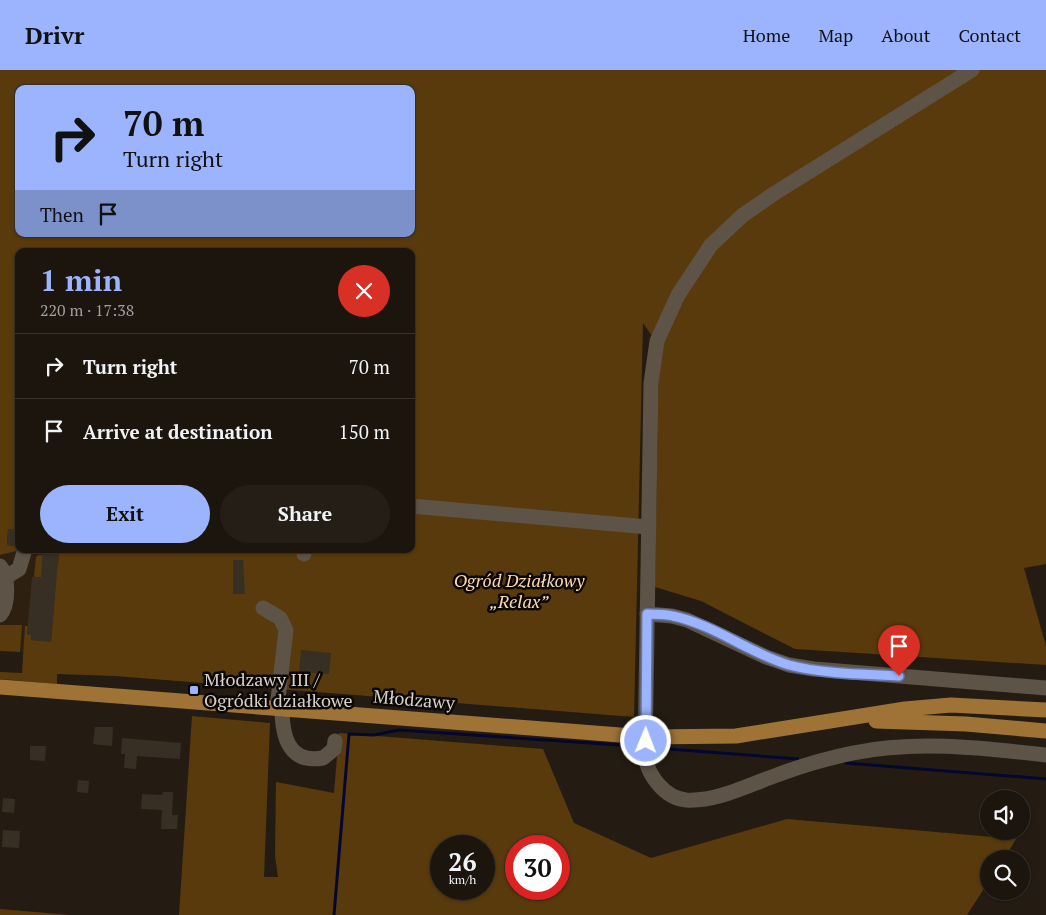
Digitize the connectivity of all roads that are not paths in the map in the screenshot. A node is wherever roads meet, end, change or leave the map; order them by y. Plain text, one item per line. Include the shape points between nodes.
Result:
1 (972, 70) edge
2 (415, 506) edge
3 (648, 527) junction
4 (24, 553) edge
5 (3, 572) edge
6 (263, 608) dead end
7 (647, 614) junction
8 (0, 615) edge
9 (0, 687) edge
10 (1046, 688) edge
11 (280, 708) junction
12 (1046, 710) edge
13 (847, 720) junction
14 (1046, 731) edge
15 (646, 737) junction
16 (335, 741) dead end
17 (1046, 754) edge

1 - 3 street via 775,193 743,215 711,245 678,296 657,341 651,382
2 - 3 street
3 - 7 street
4 - 5 street via 19,569
5 - 8 street via 4,607
6 - 11 street via 280,618 286,630
7 - 10 street via 687,620 766,657 798,666 844,673
7 - 15 street
9 - 11 main road, Młodzawy
11 - 15 main road, Młodzawy
11 - 16 street via 288,743 302,757 323,758 334,749
12 - 13 main road via 951,705 905,709
13 - 14 main road via 966,724
13 - 15 main road, Młodzawy via 736,736
15 - 17 street via 646,765 666,792 683,800 705,801 854,753 950,745

